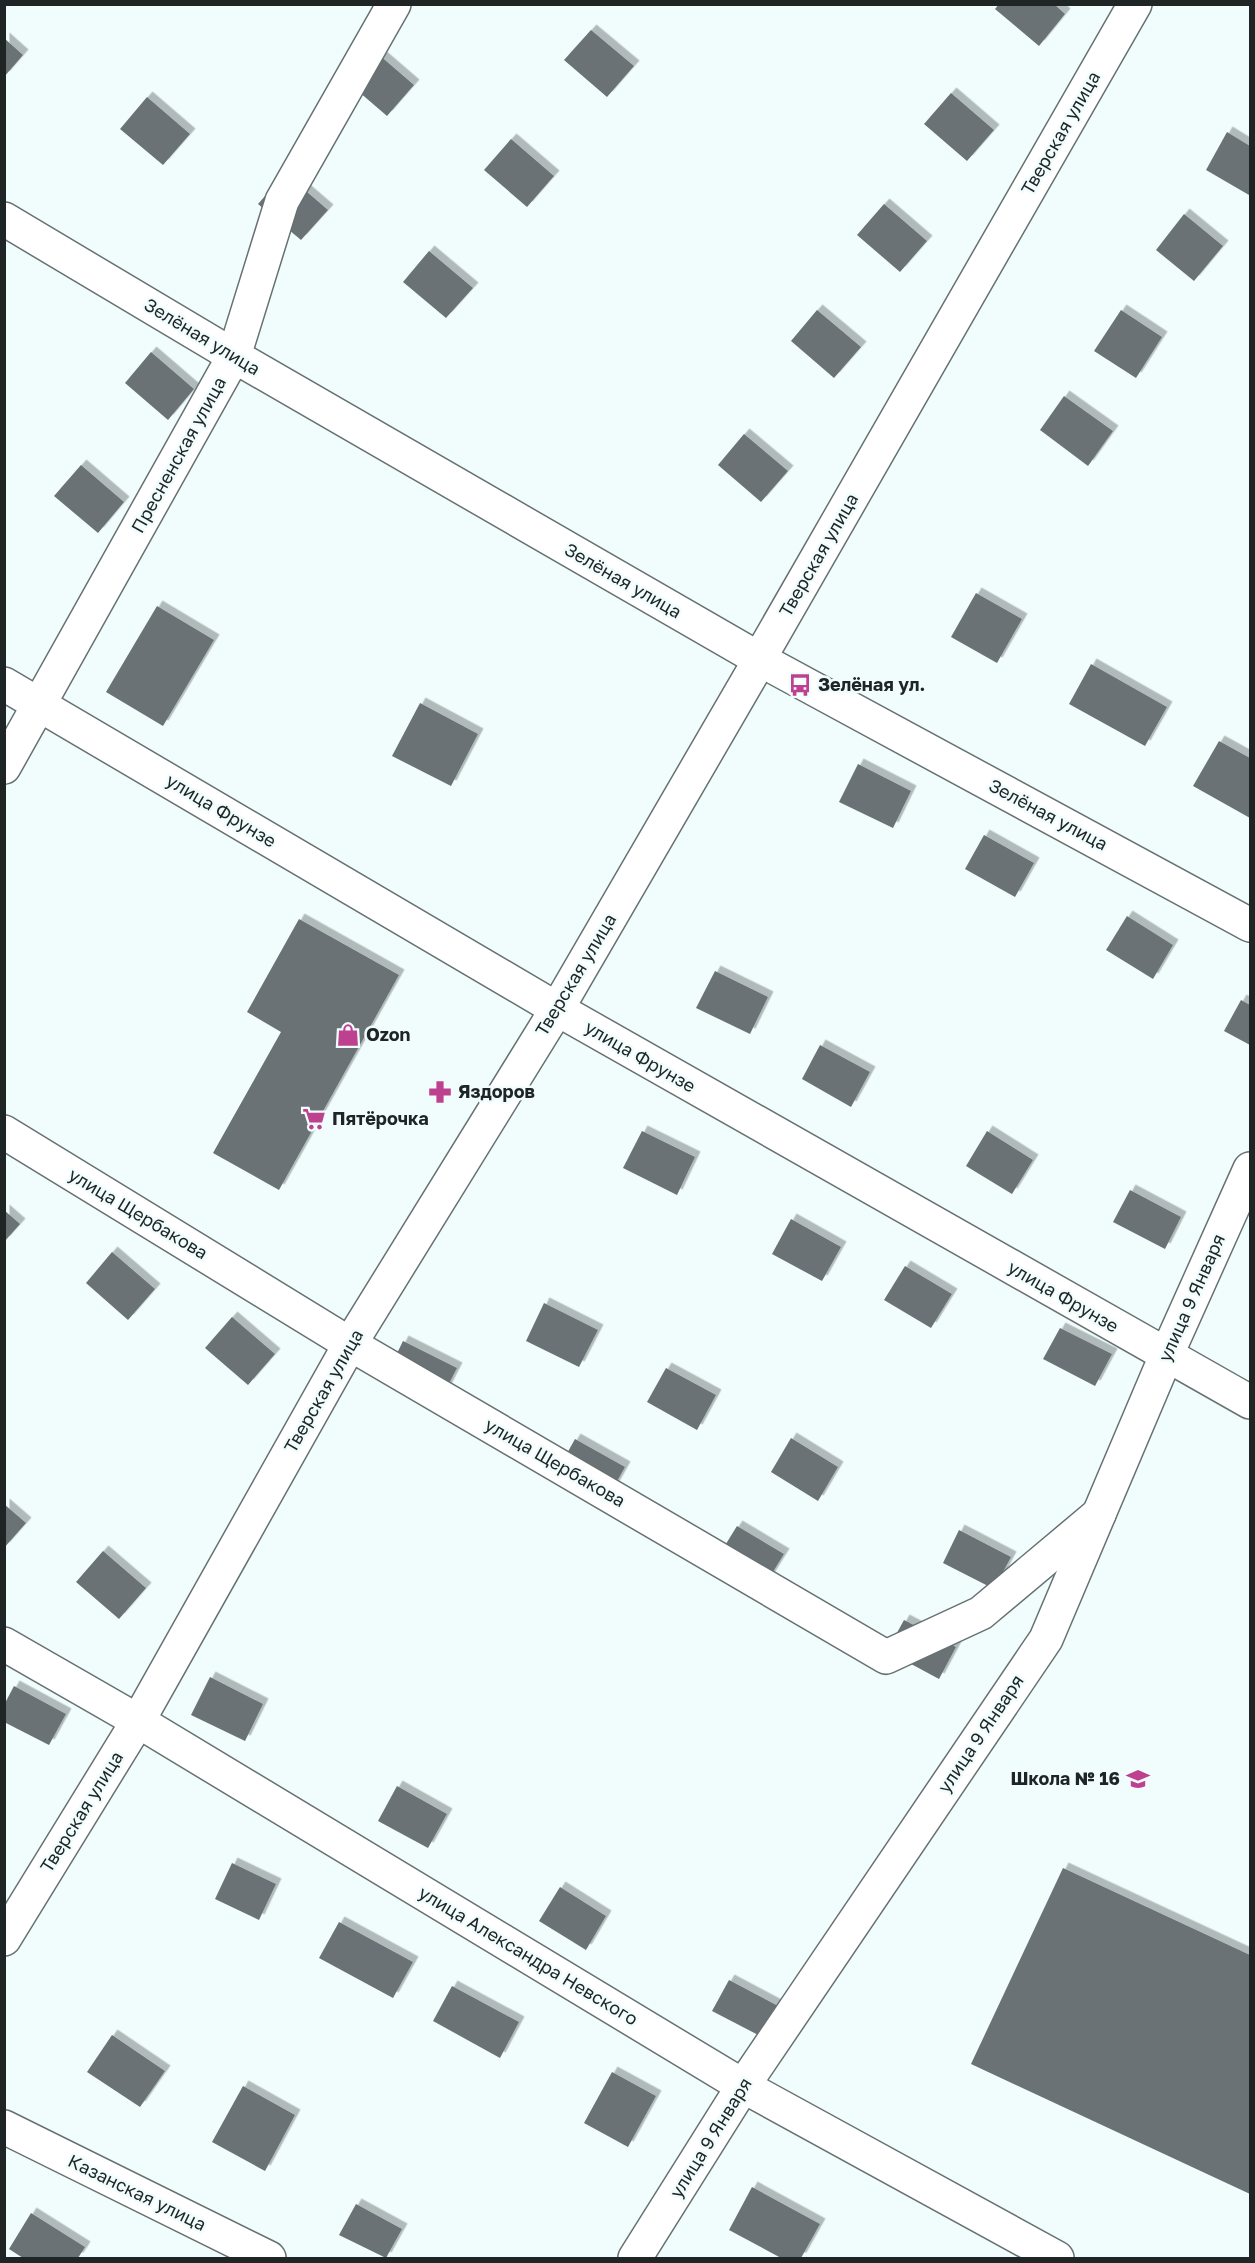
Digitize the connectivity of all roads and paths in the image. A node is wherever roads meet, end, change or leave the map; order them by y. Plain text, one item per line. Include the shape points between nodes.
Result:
1 (394, 4) edge
2 (1135, 4) edge
3 (4, 219) edge
4 (234, 357) junction
5 (759, 659) junction
6 (4, 684) edge
7 (39, 704) junction
8 (4, 767) edge
9 (1251, 924) edge
10 (556, 1009) junction
11 (4, 1132) edge
12 (1251, 1168) edge
13 (350, 1344) junction
14 (1166, 1356) junction
15 (1251, 1402) edge
16 (1099, 1514) junction
17 (4, 1644) edge
18 (138, 1721) junction
19 (4, 1939) edge
20 (743, 2085) junction
21 (4, 2127) edge
22 (269, 2259) edge
23 (635, 2259) edge
24 (1057, 2259) edge

1 - 4 street, Пресненская улица via 282,201
2 - 5 street, Тверская улица
3 - 4 street, Зелёная улица
4 - 5 street, Зелёная улица
4 - 7 street, Пресненская улица
5 - 9 street, Зелёная улица
5 - 10 street, Тверская улица
6 - 7 street, улица Фрунзе
7 - 8 street, Пресненская улица
7 - 10 street, улица Фрунзе
10 - 13 street, Тверская улица
10 - 14 street, улица Фрунзе
11 - 13 street, улица Щербакова
12 - 14 street, улица 9 Января
13 - 16 street, улица Щербакова via 886,1657 981,1613
13 - 18 street, Тверская улица
14 - 15 street, улица Фрунзе
14 - 16 street, улица 9 Января
16 - 20 street, улица 9 Января via 1046,1639
17 - 18 street, улица Александра Невского
18 - 19 street, Тверская улица
18 - 20 street, улица Александра Невского
20 - 23 street, улица 9 Января
20 - 24 street, улица Александра Невского
21 - 22 street, Казанская улица

